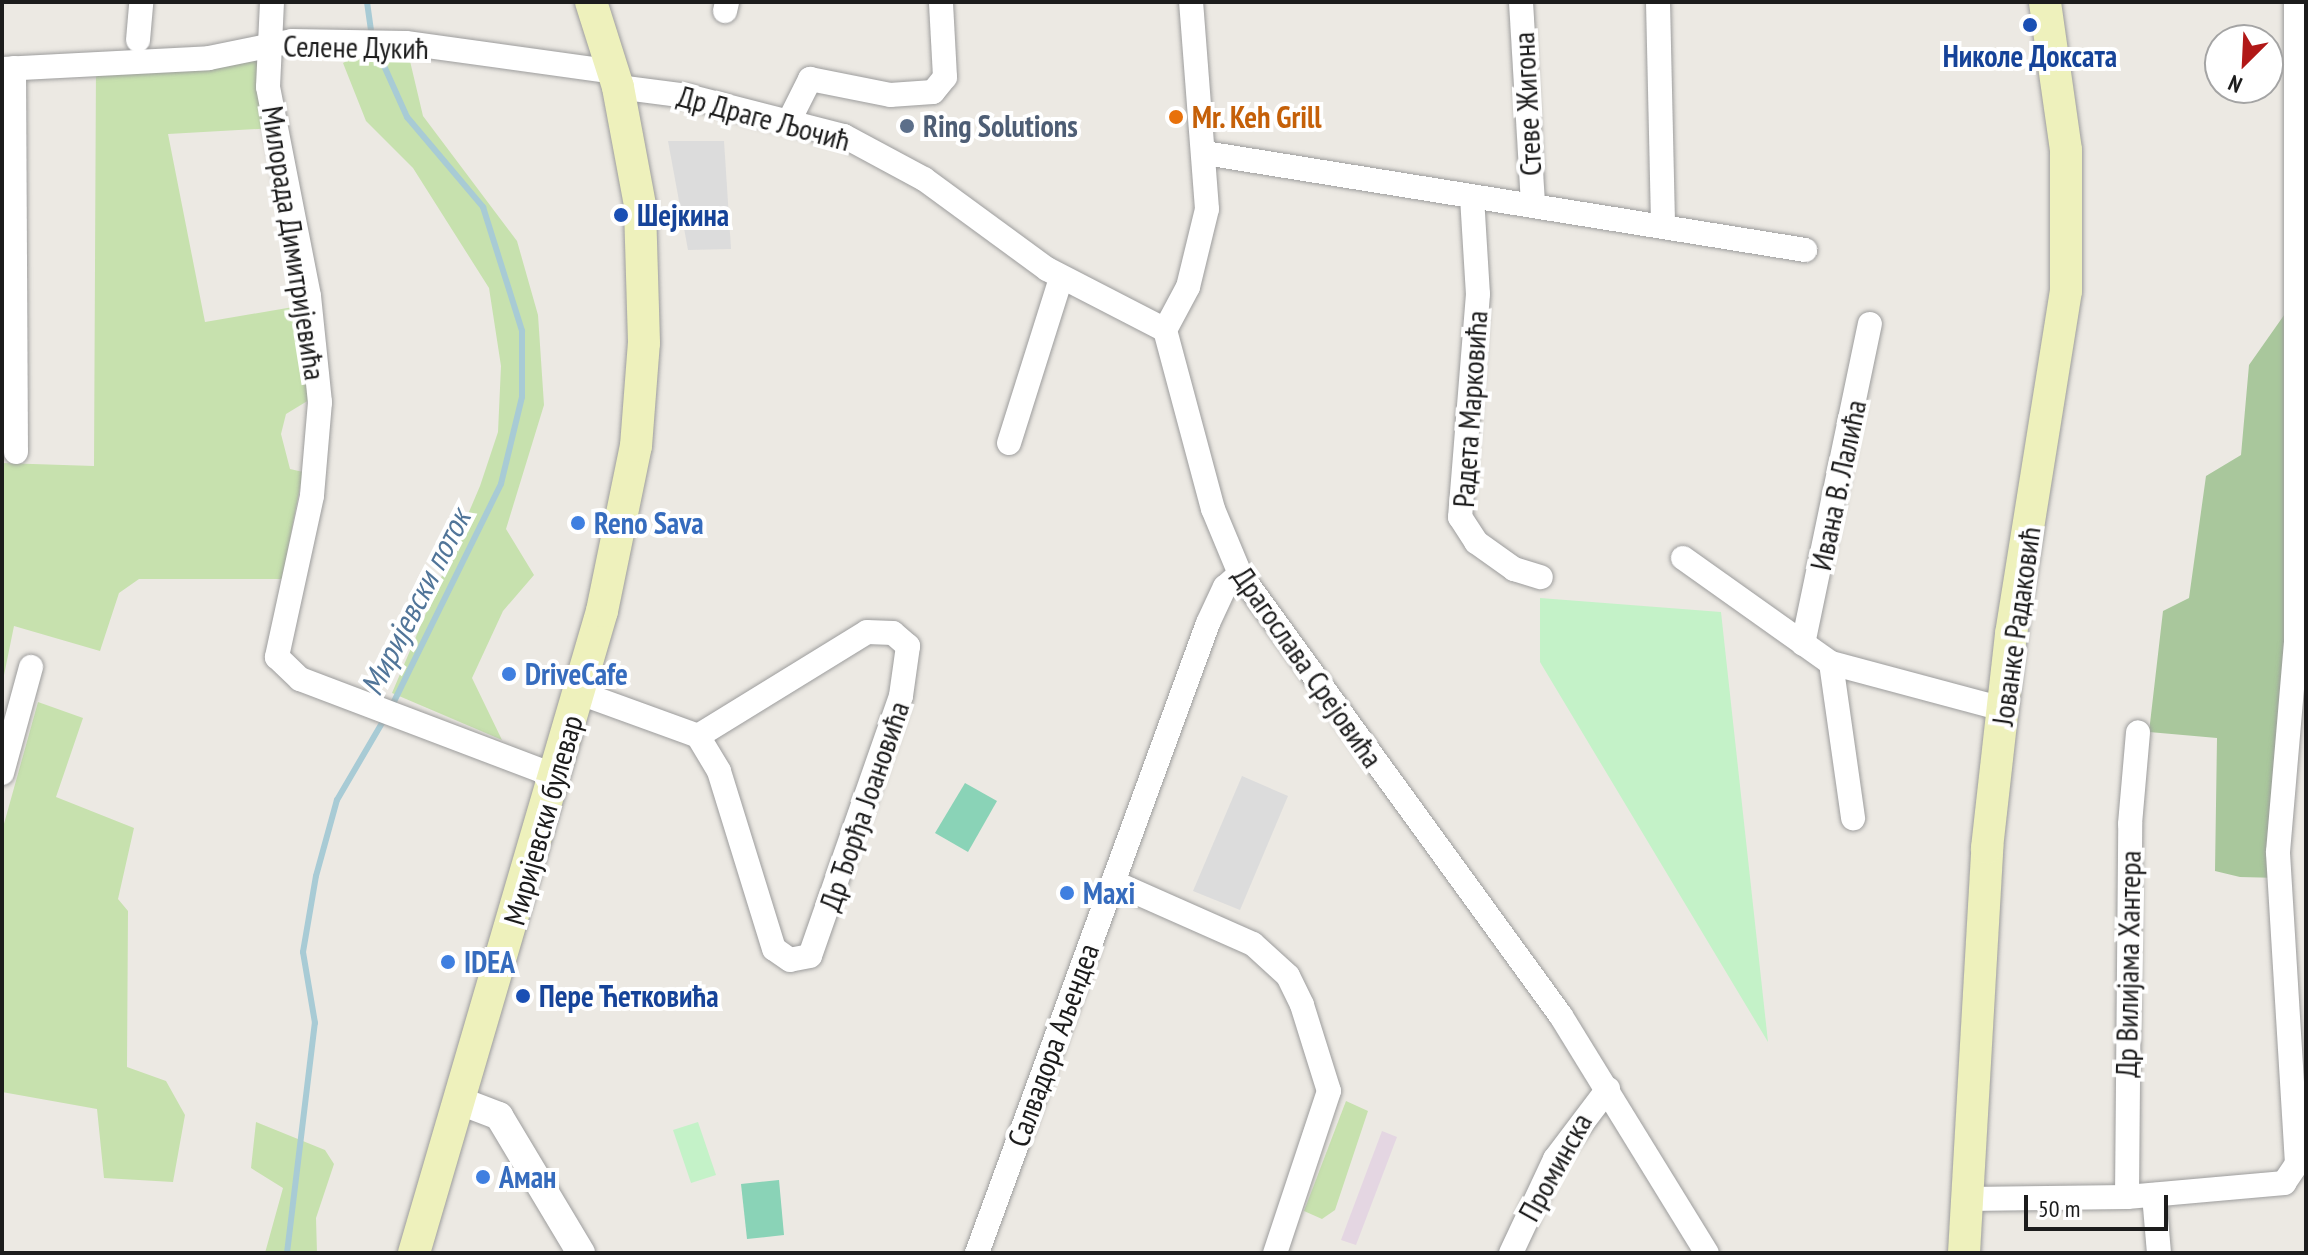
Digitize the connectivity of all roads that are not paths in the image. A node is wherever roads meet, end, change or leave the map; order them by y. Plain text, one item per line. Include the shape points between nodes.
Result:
1 (141, 2) edge
2 (272, 2) edge
3 (591, 2) edge
4 (941, 2) edge
5 (1191, 2) edge
6 (1521, 2) edge
7 (1658, 2) edge
8 (2045, 2) edge
9 (2296, 2) edge
10 (138, 40) dead end
11 (268, 45) junction
12 (8, 69) edge
13 (616, 79) junction
14 (790, 119) junction
15 (1205, 153) junction
16 (1472, 197) junction
17 (1533, 206) junction
18 (1663, 222) junction
19 (1805, 250) dead end
20 (1061, 278) junction
21 (1870, 324) dead end
22 (1165, 330) junction
23 (1009, 443) dead end
24 (16, 452) dead end
25 (1683, 558) dead end
26 (1240, 574) junction
27 (1541, 577) dead end
28 (1803, 644) junction
29 (1831, 663) junction
30 (31, 667) dead end
31 (580, 693) junction
32 (2003, 709) junction
33 (2138, 732) dead end
34 (698, 736) junction
35 (2, 773) edge
36 (556, 776) junction
37 (1853, 818) dead end
38 (1113, 882) junction
39 (1608, 1089) junction
40 (460, 1101) junction
41 (2154, 1195) junction
42 (2127, 1197) junction
43 (1966, 1199) junction
44 (414, 1253) edge
45 (581, 1253) edge
46 (977, 1253) edge
47 (1275, 1253) edge
48 (1511, 1253) edge
49 (1707, 1253) edge
50 (1964, 1253) edge
51 (2159, 1253) edge

1 - 10 street
2 - 11 street
3 - 13 main road, Миријевски булевар
4 - 14 street via 945,77 933,92 890,95 810,79
5 - 15 street
6 - 17 street, Стеве Жигона
7 - 18 street
8 - 32 main road, Јованке Радаковић via 2066,150 2066,291
9 - 41 street via 2296,642 2278,852 2297,1164 2284,1183
11 - 12 street, Селене Дукић via 184,60
11 - 13 street, Селене Дукић via 391,42
11 - 36 street, Милорада Димитријевића via 320,402 312,496 277,657 300,679
12 - 24 street
13 - 14 street, Др Драге Љочић
13 - 31 main road, Миријевски булевар via 640,205 643,386 631,479
14 - 20 street, Др Драге Љочић via 900,164
15 - 16 street
15 - 22 street via 1200,252
16 - 17 street
16 - 27 street, Радета Марковића via 1478,294 1460,517 1476,542 1514,569
17 - 18 street
18 - 19 street via 1679,232
20 - 22 street, Др Драге Љочић
20 - 23 street
21 - 28 street, Ивана В. Лалића
22 - 26 street, Драгослава Срејовића via 1213,509
25 - 28 street
26 - 38 street, Салвадора Аљендеа via 1225,587 1208,623
26 - 39 street, Драгослава Срејовића
28 - 29 street
29 - 32 street
29 - 37 street
30 - 35 street
31 - 34 street
31 - 36 main road, Миријевски булевар
32 - 43 main road, Јованке Радаковић via 1980,918
33 - 42 street, Др Вилијама Хантера via 2129,839
34 - 34 street, Др Ђорђа Јоановића via 867,632 900,637 911,664 810,956 790,960 774,949 719,771
36 - 40 main road, Миријевски булевар
38 - 46 street, Салвадора Аљендеа
38 - 47 street via 1253,944 1288,976 1302,1005 1329,1091
39 - 48 street, Проминска via 1555,1159
39 - 49 street, Драгослава Срејовића
40 - 44 main road, Миријевски булевар
40 - 45 street via 499,1116
41 - 42 street
41 - 51 street
42 - 43 street
43 - 50 main road, Јованке Радаковић

